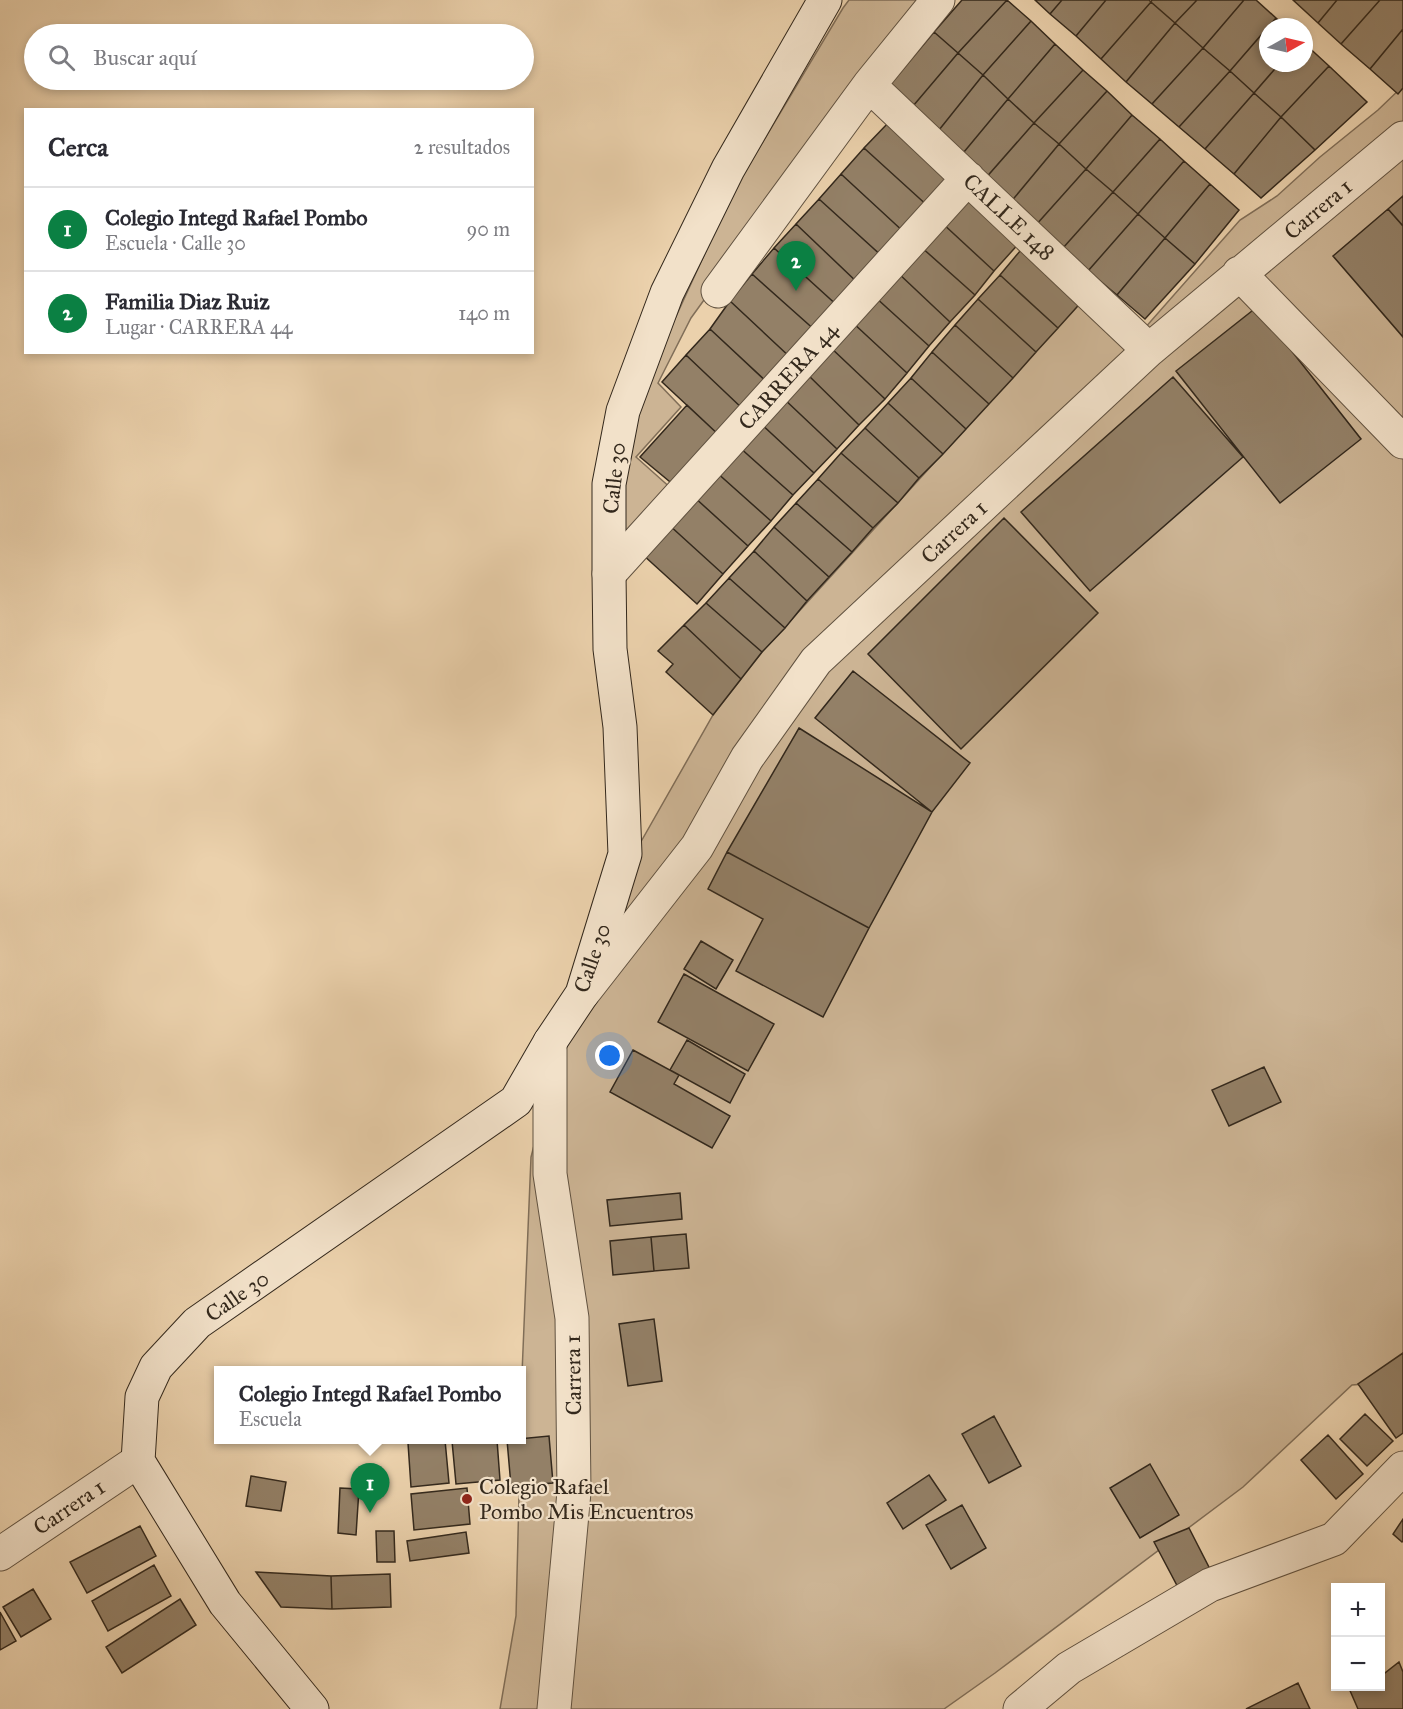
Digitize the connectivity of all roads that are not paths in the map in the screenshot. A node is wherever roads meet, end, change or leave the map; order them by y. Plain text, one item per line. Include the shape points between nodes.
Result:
1 (825, 0) edge
2 (938, 0) edge
3 (869, 85) junction
4 (1403, 138) edge
5 (968, 178) junction
6 (1239, 273) junction
7 (717, 291) dead end
8 (1149, 350) junction
9 (1403, 442) edge
10 (609, 574) junction
11 (582, 994) junction
12 (550, 1042) junction
13 (138, 1461) junction
14 (1403, 1468) edge
15 (0, 1554) edge
16 (312, 1709) edge
17 (554, 1709) edge
18 (1020, 1709) edge

1 - 10 street, Calle 30 via 728,170 667,293 623,411 609,484
2 - 3 street
3 - 5 street, CALLE 148
3 - 7 street
4 - 6 street, Carrera 1
5 - 8 street, CALLE 148
5 - 10 street, CARRERA 44
6 - 8 street, Carrera 1
6 - 9 street
8 - 11 street, Carrera 1 via 816,661 747,758 697,847
10 - 11 street, Calle 30 via 610,649 620,727 625,854
11 - 12 street, Calle 30
12 - 13 street, Calle 30 via 516,1101 197,1323 156,1367 142,1397
12 - 17 street, Carrera 1 via 550,1174 572,1318 574,1480
13 - 15 street, Carrera 1
13 - 16 street via 225,1603
14 - 18 street via 1334,1539 1210,1585 1069,1668

